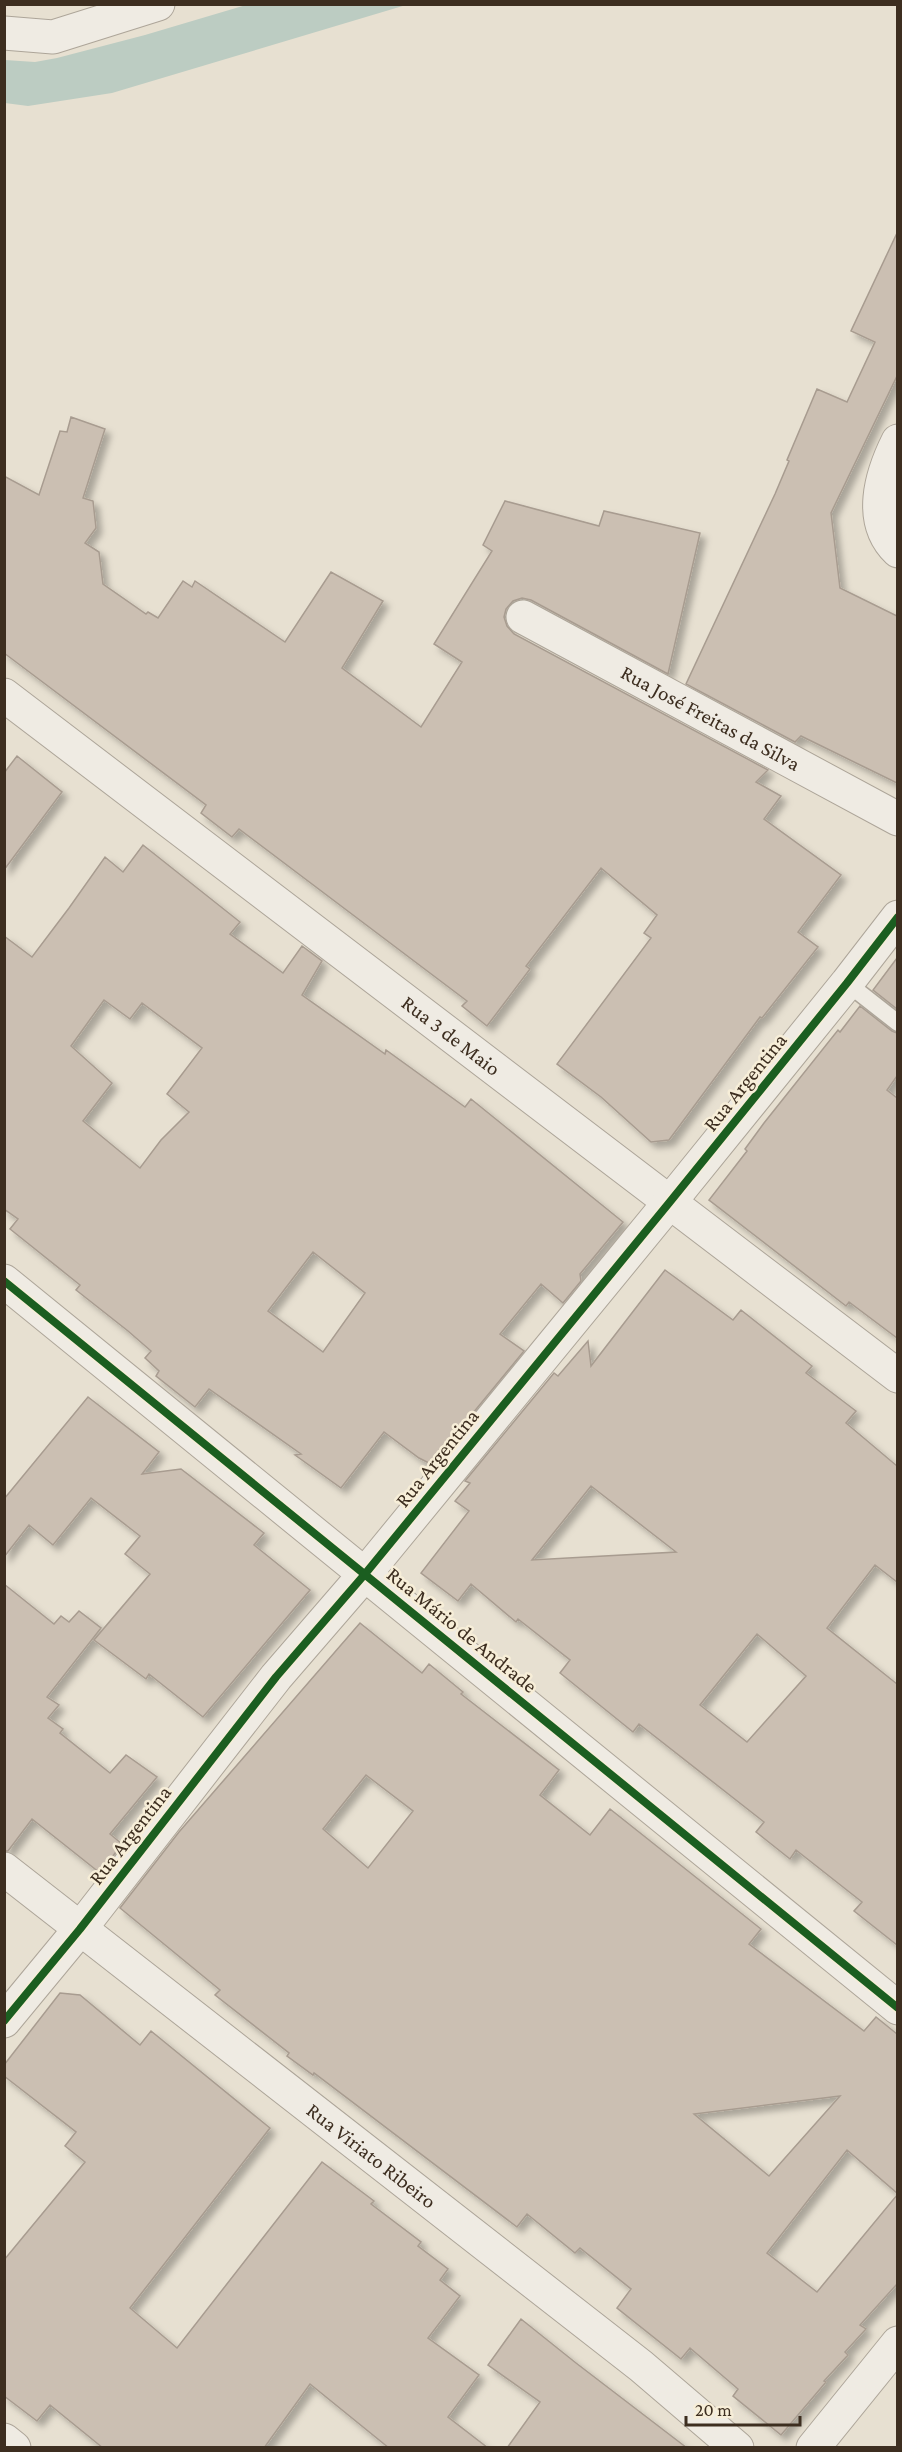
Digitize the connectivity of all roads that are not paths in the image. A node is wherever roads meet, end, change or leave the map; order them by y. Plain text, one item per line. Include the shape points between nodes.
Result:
1 (158, 4) edge
2 (100, 14) edge
3 (4, 33) edge
4 (897, 441) edge
5 (897, 551) edge
6 (523, 617) dead end
7 (4, 695) edge
8 (897, 819) edge
9 (897, 917) edge
10 (847, 983) junction
11 (897, 1023) edge
12 (669, 1203) junction
13 (4, 1281) edge
14 (897, 1376) edge
15 (365, 1574) junction
16 (4, 1869) edge
17 (80, 1929) junction
18 (897, 2008) edge
19 (4, 2021) edge
20 (897, 2343) edge
21 (4, 2440) edge
22 (14, 2448) edge
23 (737, 2448) edge
24 (813, 2448) edge

1 - 2 street
2 - 3 street via 53,37
4 - 5 street via 881,481 880,508 883,530
6 - 8 street, Rua José Freitas da Silva
7 - 12 street, Rua 3 de Maio
9 - 10 street, Rua Argentina
10 - 11 lane
10 - 12 street, Rua Argentina
12 - 14 street, Rua 3 de Maio
12 - 15 street, Rua Argentina
13 - 15 street, Rua Mário de Andrade
15 - 17 street, Rua Argentina via 276,1677
15 - 18 street, Rua Mário de Andrade
16 - 17 street, Rua Viriato Ribeiro
17 - 19 street, Rua Argentina
17 - 23 street, Rua Viriato Ribeiro via 641,2366
20 - 24 street
21 - 22 street

